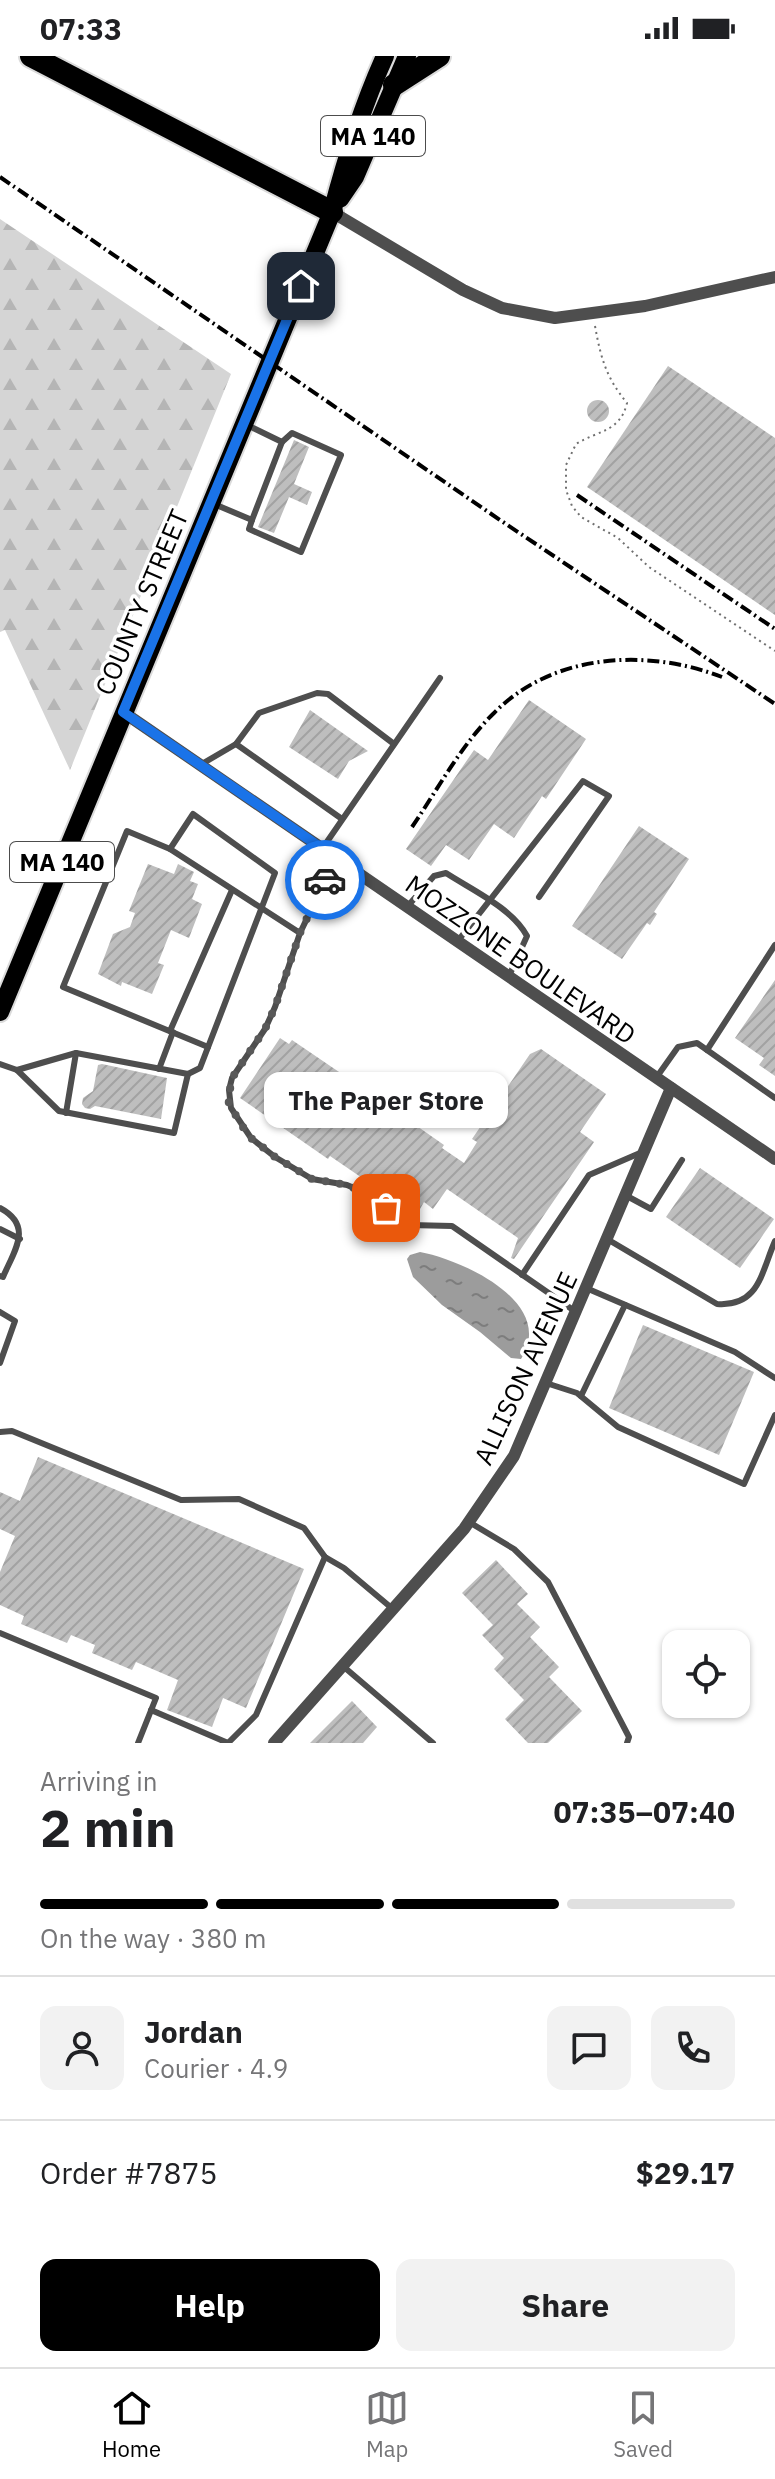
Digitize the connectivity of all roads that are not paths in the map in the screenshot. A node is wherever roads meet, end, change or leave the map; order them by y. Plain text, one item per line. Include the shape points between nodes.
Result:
1 (31, 56) edge
2 (385, 56) edge
3 (407, 56) edge
4 (439, 56) edge
5 (394, 85) junction
6 (332, 212) junction
7 (775, 277) edge
8 (244, 423) junction
9 (282, 442) junction
10 (211, 502) junction
11 (252, 520) junction
12 (440, 678) dead end
13 (123, 712) junction
14 (236, 744) junction
15 (394, 744) junction
16 (200, 765) junction
17 (342, 819) junction
18 (170, 849) junction
19 (322, 849) junction
20 (336, 858) junction
21 (232, 890) junction
22 (539, 897) dead end
23 (488, 901) junction
24 (407, 907) junction
25 (262, 909) junction
26 (300, 933) junction
27 (457, 942) junction
28 (775, 945) edge
29 (509, 977) junction
30 (0, 1012) edge
31 (171, 1032) junction
32 (208, 1047) junction
33 (707, 1050) junction
34 (76, 1053) junction
35 (0, 1064) edge
36 (159, 1069) junction
37 (17, 1070) junction
38 (188, 1074) junction
39 (656, 1078) junction
40 (671, 1088) junction
41 (775, 1098) edge
42 (66, 1113) junction
43 (644, 1151) junction
44 (775, 1159) edge
45 (682, 1160) dead end
46 (625, 1195) junction
47 (0, 1208) edge
48 (0, 1229) edge
49 (20, 1239) junction
50 (607, 1239) junction
51 (775, 1241) edge
52 (522, 1275) junction
53 (0, 1276) edge
54 (586, 1288) junction
55 (625, 1305) junction
56 (0, 1312) edge
57 (576, 1312) junction
58 (0, 1363) edge
59 (775, 1378) edge
60 (546, 1383) junction
61 (581, 1396) junction
62 (775, 1415) edge
63 (0, 1432) edge
64 (469, 1522) junction
65 (325, 1557) junction
66 (394, 1610) junction
67 (0, 1633) edge
68 (344, 1667) junction
69 (151, 1710) junction
70 (138, 1743) edge
71 (228, 1743) edge
72 (274, 1743) edge
73 (433, 1743) edge
74 (627, 1743) edge

1 - 6 highway
2 - 6 main road, MA 140 via 350,143
3 - 5 main road, MA 140
4 - 5 highway
5 - 6 main road, MA 140 via 355,177
6 - 7 street via 463,290 502,308 555,318 645,306
6 - 8 main road, COUNTY STREET / MA 140
8 - 9 lane
8 - 10 main road, COUNTY STREET / MA 140
9 - 11 lane
9 - 11 lane via 292,433 341,455 301,552 249,529
10 - 11 lane
10 - 13 main road, COUNTY STREET / MA 140
12 - 15 lane
13 - 16 street, MOZZONE BOULEVARD
13 - 30 main road, COUNTY STREET / MA 140
14 - 15 lane via 259,713 317,693 328,694
14 - 16 lane
14 - 17 lane
15 - 17 lane
16 - 19 street, MOZZONE BOULEVARD
17 - 19 lane
18 - 21 lane
18 - 25 lane via 193,814 275,873
18 - 31 lane via 127,831 63,987
19 - 20 street, MOZZONE BOULEVARD
20 - 24 street, MOZZONE BOULEVARD
20 - 26 lane
21 - 25 lane
21 - 31 lane
22 - 23 lane via 609,796 583,781
23 - 24 lane via 446,873 434,876
23 - 27 lane
23 - 29 lane via 520,924 527,936
24 - 27 street, MOZZONE BOULEVARD
25 - 26 lane
25 - 32 lane
26 - 52 lane via 265,1029 232,1078 228,1101 240,1123 275,1157 312,1179 361,1191 410,1225 452,1226
27 - 29 street, MOZZONE BOULEVARD
28 - 33 lane
29 - 39 street, MOZZONE BOULEVARD
31 - 32 lane
31 - 36 lane
32 - 38 lane via 200,1068
33 - 39 lane via 697,1043 678,1047
33 - 41 lane
34 - 36 lane
34 - 37 lane
34 - 42 lane
35 - 37 lane
36 - 38 lane
37 - 42 lane
38 - 42 lane via 174,1133
39 - 40 street, MOZZONE BOULEVARD
40 - 43 street, ALLISON AVENUE
40 - 44 street, MOZZONE BOULEVARD
43 - 46 street, ALLISON AVENUE
43 - 52 lane via 589,1175
45 - 46 lane via 651,1209
46 - 50 street, ALLISON AVENUE
47 - 49 lane via 16,1221
48 - 49 lane
49 - 53 lane
50 - 51 lane via 717,1304 734,1305 754,1290
50 - 54 street, ALLISON AVENUE
52 - 57 lane
54 - 55 lane
54 - 57 street, ALLISON AVENUE
55 - 59 lane via 735,1352
55 - 61 lane
56 - 58 lane via 15,1321
57 - 60 street, ALLISON AVENUE
60 - 61 lane
60 - 64 street, ALLISON AVENUE via 514,1456
61 - 62 lane via 618,1427 744,1484
63 - 65 lane via 12,1431 181,1500 239,1499 304,1528
64 - 66 street, ALLISON AVENUE
64 - 74 lane via 514,1549 553,1588 629,1737
65 - 66 lane
65 - 71 lane via 256,1715
66 - 68 street, ALLISON AVENUE
67 - 69 lane via 156,1698
68 - 72 street, ALLISON AVENUE
68 - 73 lane
69 - 70 lane
69 - 71 lane

